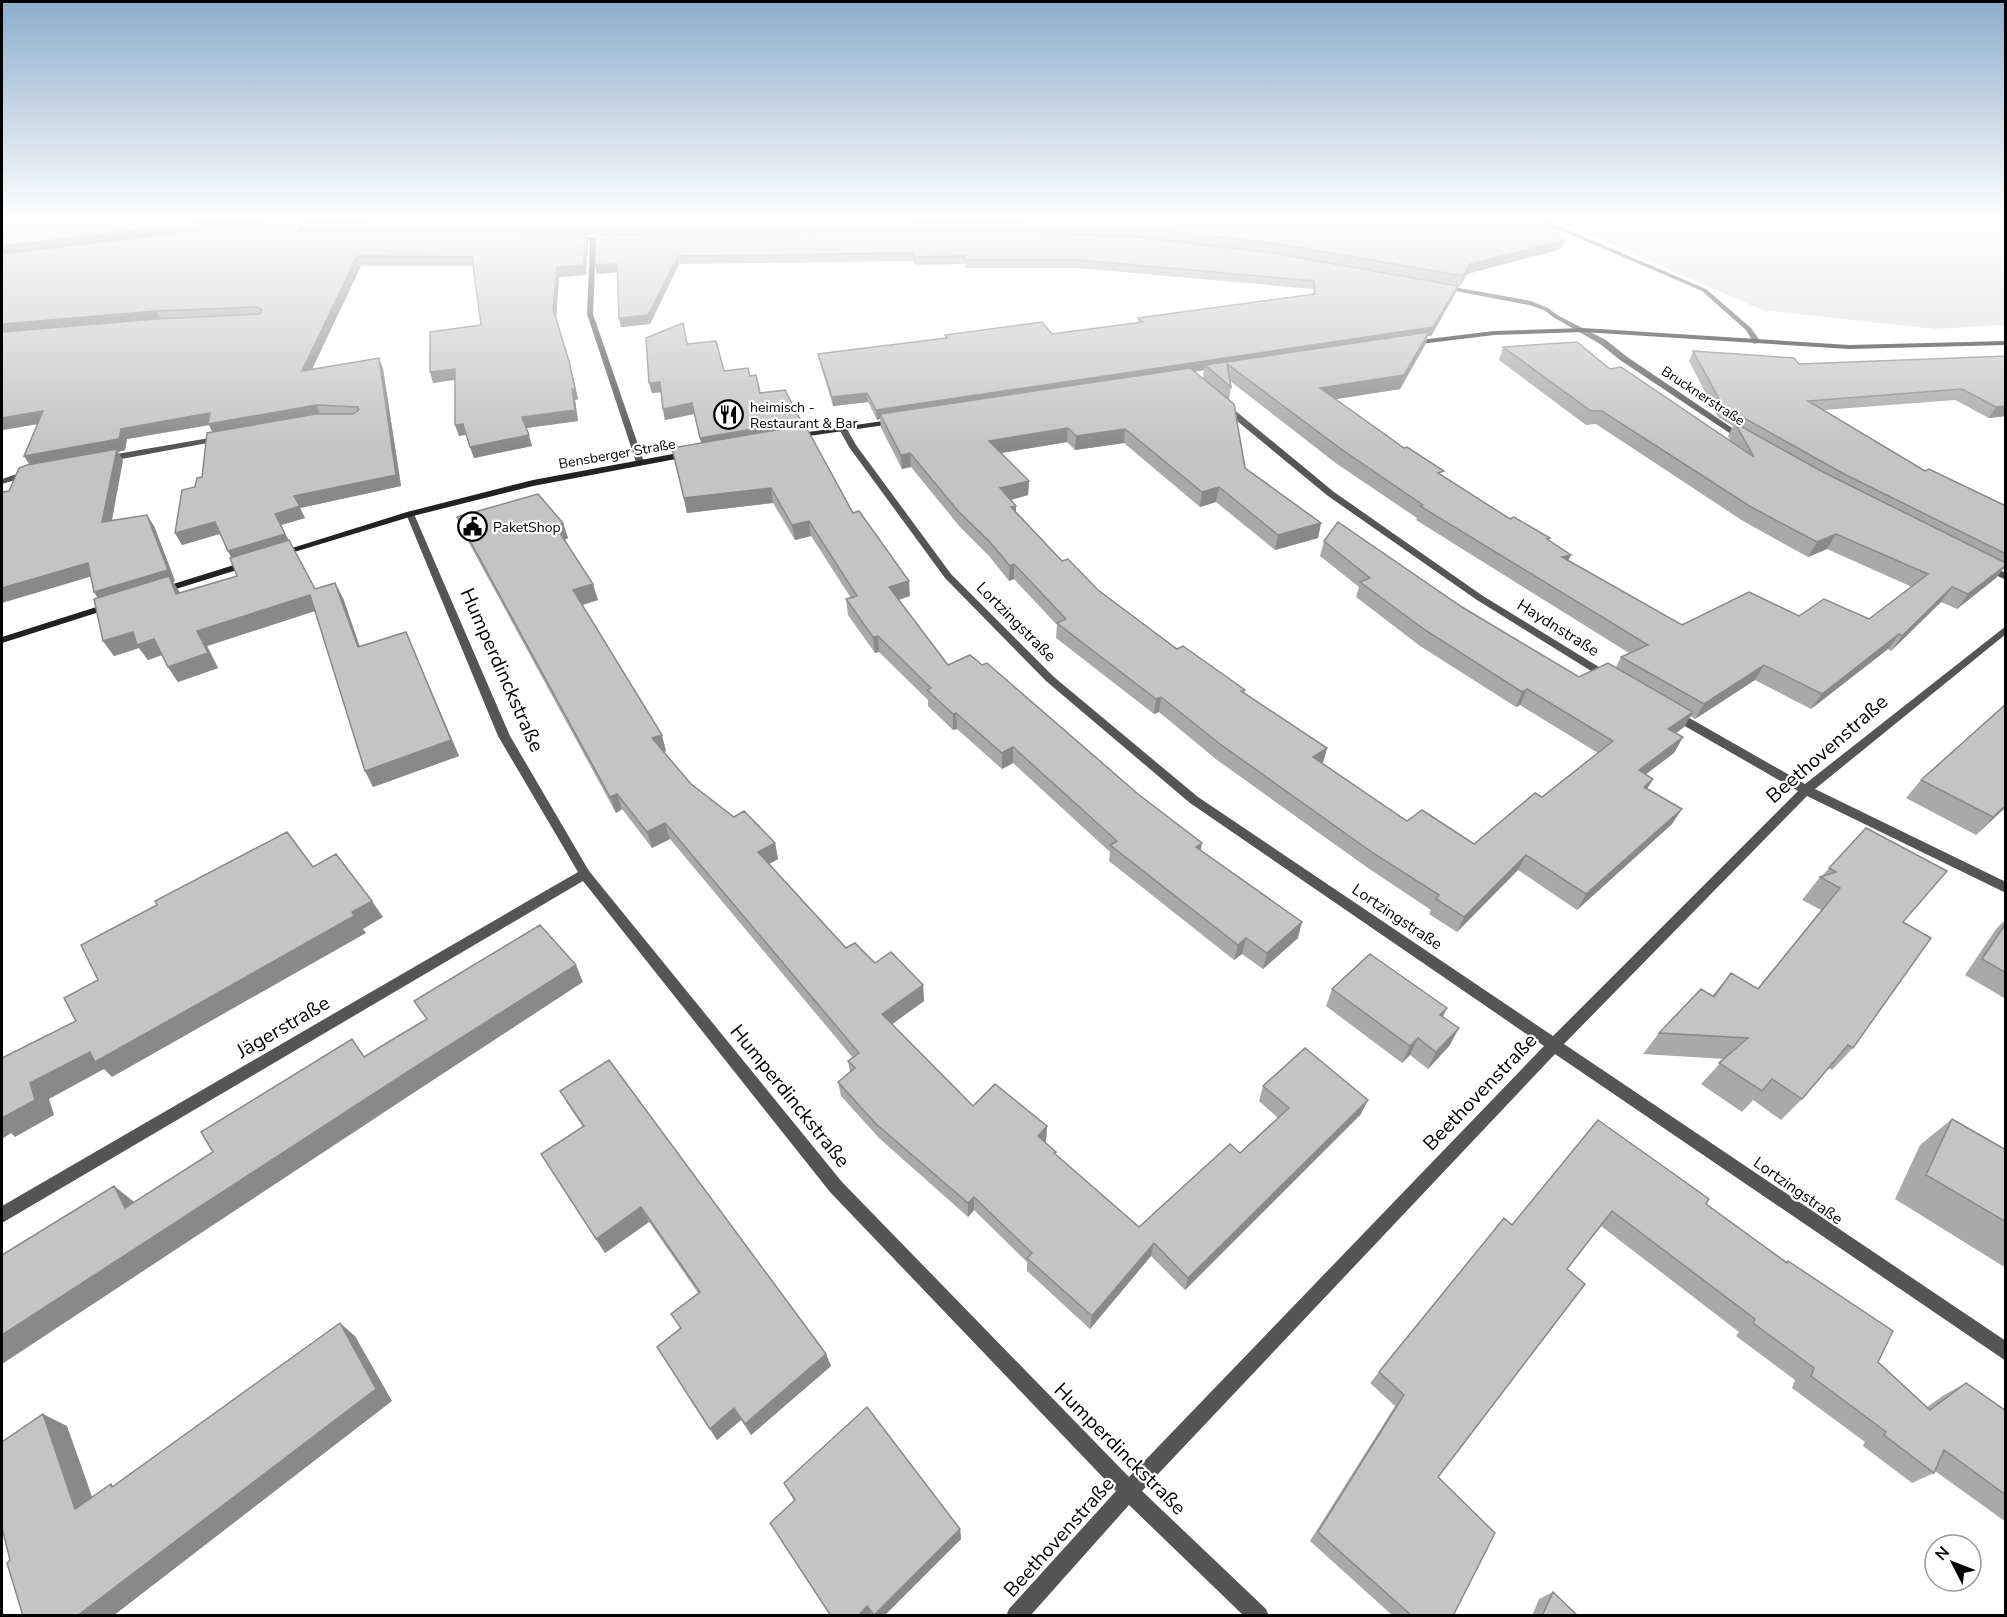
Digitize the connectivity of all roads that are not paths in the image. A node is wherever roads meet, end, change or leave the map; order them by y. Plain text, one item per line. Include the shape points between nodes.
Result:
1 (591, 295) edge
2 (1489, 295) edge
3 (1710, 295) edge
4 (1582, 330) junction
5 (1757, 342) junction
6 (2006, 343) edge
7 (1402, 344) edge
8 (1211, 395) edge
9 (900, 420) edge
10 (843, 429) junction
11 (229, 437) edge
12 (789, 437) edge
13 (1756, 446) edge
14 (698, 453) edge
15 (90, 462) edge
16 (640, 462) junction
17 (44, 470) edge
18 (2, 482) edge
19 (410, 514) junction
20 (273, 556) edge
21 (261, 559) edge
22 (1975, 562) edge
23 (2006, 577) edge
24 (148, 594) edge
25 (126, 601) edge
26 (2006, 629) edge
27 (2, 640) edge
28 (1623, 685) edge
29 (1664, 709) edge
30 (1806, 790) junction
31 (585, 873) junction
32 (2006, 888) edge
33 (1555, 1044) junction
34 (2, 1215) edge
35 (2006, 1352) edge
36 (1129, 1491) junction
37 (1016, 1616) edge
38 (1259, 1616) edge

1 - 16 street via 590,314
2 - 4 street, Brucknerstraße via 1536,304
3 - 5 street via 1749,329
4 - 5 main road
4 - 7 main road via 1498,332
4 - 13 street, Brucknerstraße
5 - 6 main road via 1866,348
8 - 28 street, Haydnstraße via 1340,501 1480,598
9 - 10 main road
10 - 12 main road
10 - 33 street, Lortzingstraße via 948,576 1050,680 1194,800
11 - 15 street
14 - 16 main road, Bensberger Straße
16 - 19 main road, Bensberger Straße via 533,483
17 - 18 street
19 - 20 main road, Bensberger Straße
19 - 31 street, Humperdinckstraße via 504,736
21 - 24 main road
22 - 23 street
25 - 27 main road
26 - 30 street, Beethovenstraße
29 - 30 street
30 - 32 street
30 - 33 street, Beethovenstraße
31 - 34 street, Jägerstraße
31 - 36 street, Humperdinckstraße via 836,1187
33 - 35 street, Lortzingstraße
33 - 36 street, Beethovenstraße
36 - 37 street, Beethovenstraße
36 - 38 street, Humperdinckstraße

